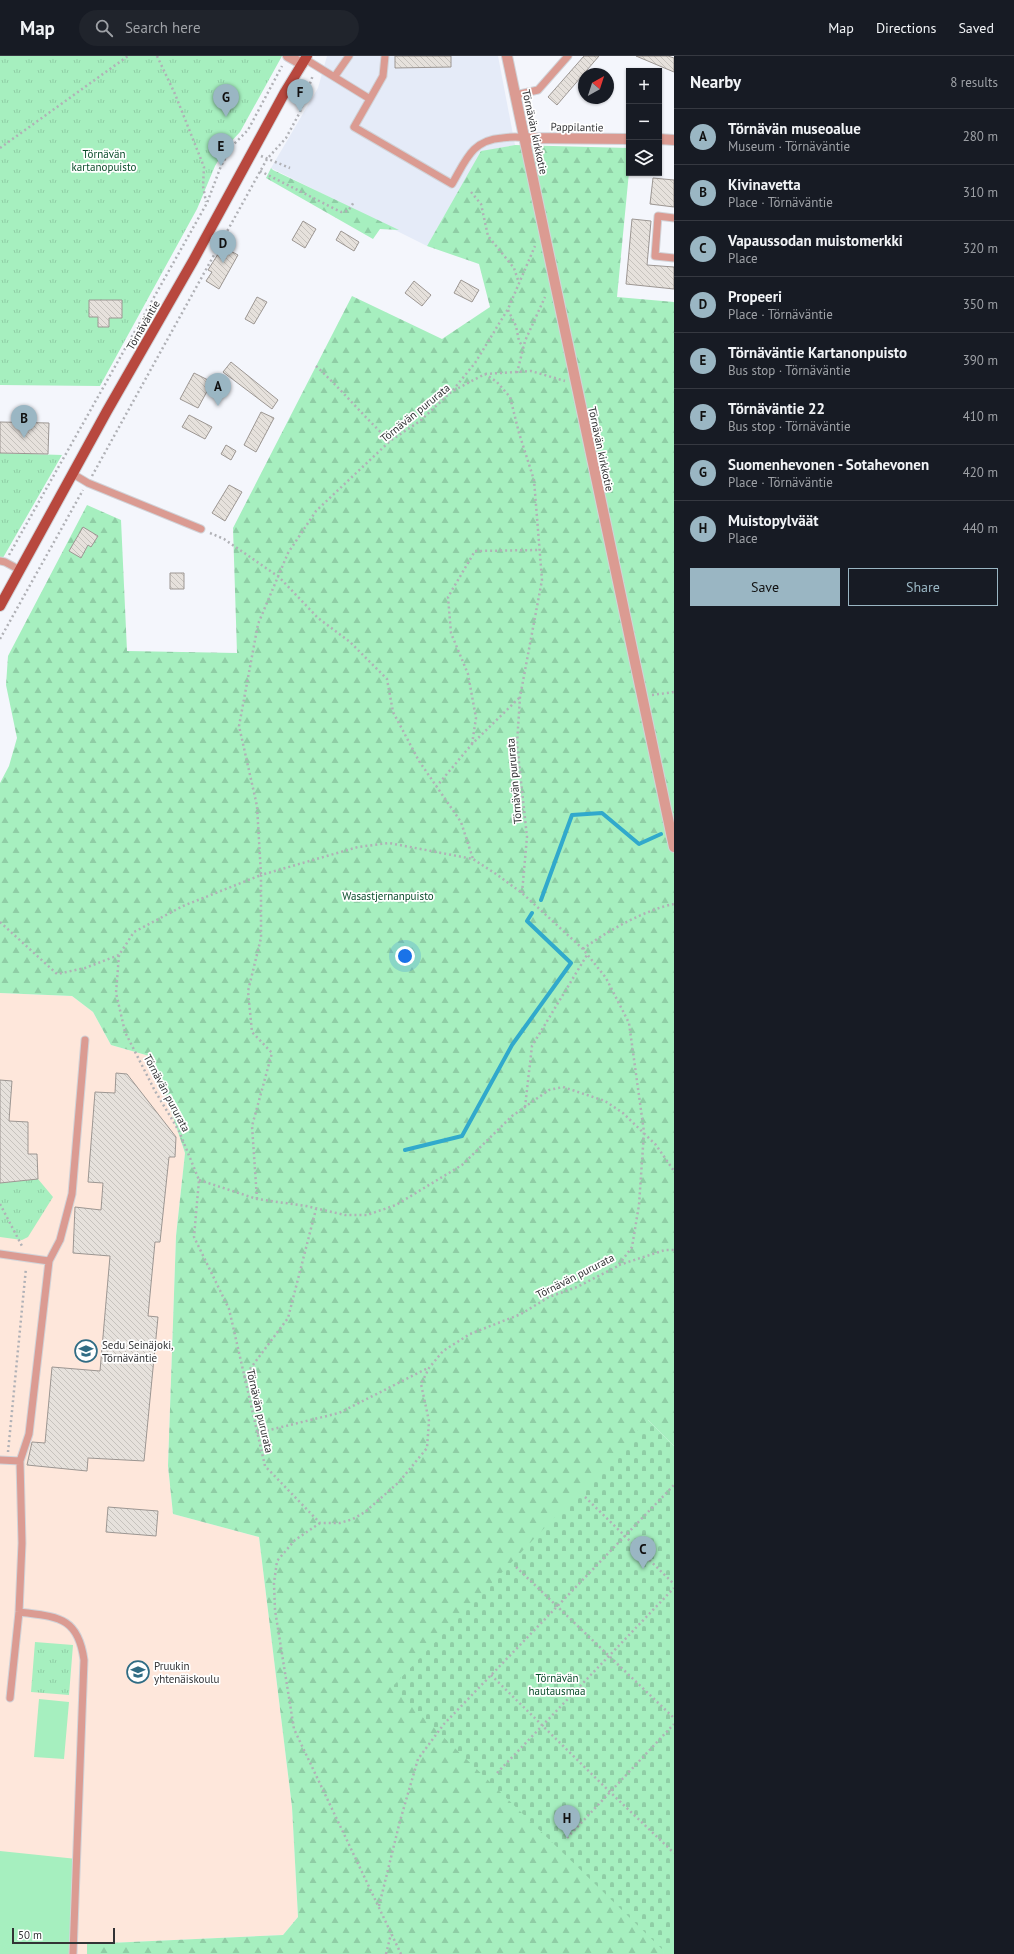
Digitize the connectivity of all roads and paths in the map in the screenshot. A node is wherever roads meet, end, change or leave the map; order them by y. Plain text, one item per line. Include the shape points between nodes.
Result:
1 (128, 56) edge
2 (157, 56) edge
3 (349, 56) edge
4 (385, 56) edge
5 (506, 56) edge
6 (568, 56) edge
7 (286, 59) edge
8 (304, 60) edge
9 (318, 66) junction
10 (335, 76) junction
11 (515, 95) junction
12 (370, 99) junction
13 (524, 138) junction
14 (626, 139) edge
15 (662, 139) edge
16 (674, 140) edge
17 (0, 148) edge
18 (252, 151) junction
19 (267, 159) junction
20 (290, 168) dead end
21 (260, 171) junction
22 (471, 192) dead end
23 (354, 202) dead end
24 (207, 203) junction
25 (674, 218) edge
26 (543, 227) junction
27 (674, 258) edge
28 (553, 280) junction
29 (520, 283) junction
30 (508, 309) junction
31 (523, 348) junction
32 (316, 366) dead end
33 (517, 373) junction
34 (485, 374) junction
35 (576, 385) junction
36 (451, 392) junction
37 (390, 441) junction
38 (73, 474) junction
39 (88, 483) junction
40 (201, 529) joint
41 (540, 550) junction
42 (3, 562) edge
43 (20, 570) junction
44 (279, 577) junction
45 (0, 606) edge
46 (0, 639) edge
47 (674, 692) edge
48 (642, 696) junction
49 (520, 697) junction
50 (472, 744) junction
51 (436, 787) junction
52 (674, 847) edge
53 (473, 859) junction
54 (261, 875) junction
55 (522, 894) junction
56 (674, 904) edge
57 (0, 922) edge
58 (583, 949) junction
59 (120, 955) junction
60 (587, 955) junction
61 (85, 1040) dead end
62 (525, 1107) junction
63 (644, 1132) junction
64 (674, 1171) edge
65 (199, 1180) junction
66 (257, 1200) junction
67 (0, 1204) edge
68 (316, 1209) junction
69 (674, 1250) edge
70 (0, 1254) edge
71 (28, 1258) junction
72 (50, 1261) junction
73 (618, 1266) junction
74 (429, 1368) junction
75 (244, 1377) junction
76 (257, 1433) junction
77 (3, 1460) edge
78 (20, 1461) junction
79 (674, 1485) edge
80 (585, 1497) dead end
81 (320, 1523) junction
82 (625, 1536) junction
83 (516, 1567) dead end
84 (674, 1584) edge
85 (674, 1588) edge
86 (557, 1606) junction
87 (19, 1612) junction
88 (609, 1656) junction
89 (491, 1675) junction
90 (10, 1698) dead end
91 (674, 1718) edge
92 (674, 1724) edge
93 (542, 1726) junction
94 (497, 1773) dead end
95 (610, 1792) junction
96 (567, 1838) dead end
97 (674, 1853) edge
98 (379, 1906) junction
99 (391, 1933) junction
100 (73, 1954) edge
101 (386, 1954) edge
102 (401, 1954) edge

1 - 17 path
2 - 24 path via 204,167 203,186
3 - 10 lane
4 - 12 lane via 384,76
5 - 11 street, Törnävän kirkkotie
6 - 11 lane via 538,90
7 - 8 street
7 - 24 path via 248,130 233,145 221,166
8 - 9 lane
8 - 18 main road, Törnäväntie
9 - 10 lane
9 - 19 path via 300,112 286,138
10 - 12 lane
11 - 13 street, Törnävän kirkkotie
12 - 13 lane via 354,127 452,184 471,152 488,139 518,136
13 - 14 street, Pappilantie
13 - 26 street, Törnävän kirkkotie
15 - 16 street
18 - 19 path
18 - 38 main road, Törnäväntie
19 - 20 path
19 - 21 path
21 - 23 path via 342,212 348,211
21 - 39 path
22 - 29 path via 481,204 488,236 514,268
24 - 42 path
25 - 27 lane via 658,216 655,256
26 - 28 street, Törnävän kirkkotie
26 - 29 path
28 - 31 path
28 - 35 street, Törnävän kirkkotie
29 - 30 path
30 - 31 path
30 - 36 path via 475,363
31 - 33 path
32 - 37 path
33 - 34 path
33 - 35 path via 531,371
34 - 36 path, Törnävän pururata
34 - 41 path, Törnävän pururata via 497,382 510,397 534,480
35 - 48 street, Törnävän kirkkotie
36 - 37 path, Törnävän pururata via 420,421
37 - 44 path, Törnävän pururata via 316,511 288,553
38 - 39 lane
38 - 43 main road, Törnäväntie
39 - 40 lane
39 - 46 path
40 - 44 path via 224,539
41 - 49 path, Törnävän pururata via 542,580
41 - 50 path via 475,552 448,596 451,633 468,674 476,718
42 - 43 lane
43 - 45 main road, Törnäväntie
44 - 51 path via 318,618 350,642 387,679 393,712
44 - 54 path, Törnävän pururata via 258,624 239,726 257,806
47 - 48 path
48 - 52 street, Törnävän kirkkotie
49 - 50 path
49 - 55 path, Törnävän pururata via 517,744 527,838
50 - 51 path
51 - 53 path via 461,822
53 - 54 path, Törnävän pururata via 389,843 358,847
53 - 55 path, Törnävän pururata
54 - 59 path, Törnävän pururata via 183,906 134,932
54 - 66 path via 261,938 248,991 252,1032 272,1053 252,1126
55 - 58 path, Törnävän pururata
56 - 58 path via 625,924
57 - 59 path via 57,974 85,968
58 - 60 path, Törnävän pururata
59 - 65 path, Törnävän pururata via 116,993 125,1032 179,1131
60 - 62 path via 532,1046
60 - 63 path, Törnävän pururata via 606,978 629,1023
61 - 72 lane via 72,1194 60,1240
62 - 63 path via 549,1090 563,1087 605,1101
62 - 68 path via 512,1116 462,1165 396,1205 367,1215 345,1216
63 - 64 path
63 - 73 path, Törnävän pururata via 632,1247
65 - 66 path
65 - 75 path, Törnävän pururata via 194,1237 229,1309
66 - 68 path
67 - 71 path
68 - 75 path via 288,1318
69 - 73 path via 665,1250
70 - 71 lane
71 - 72 lane
71 - 77 path
72 - 78 lane via 29,1434
73 - 74 path, Törnävän pururata via 577,1287 549,1297 521,1314 470,1334 443,1351
74 - 76 path via 339,1413
74 - 81 path, Törnävän pururata via 421,1384 429,1421 427,1448 399,1482 365,1512 340,1523
75 - 76 path, Törnävän pururata
76 - 81 path, Törnävän pururata via 265,1466
77 - 78 lane
78 - 87 lane via 22,1543
79 - 82 path
80 - 82 path
81 - 98 path via 295,1540 277,1561 274,1583 275,1610 294,1729
82 - 84 path
82 - 86 path
83 - 86 path
85 - 88 path
86 - 88 path
86 - 89 path
87 - 90 lane
87 - 100 lane via 52,1616 66,1622 75,1631 83,1649
88 - 91 path
88 - 93 path
89 - 93 path
89 - 98 path via 444,1724 418,1759
92 - 95 path
93 - 94 path
93 - 95 path
95 - 96 path
95 - 97 path
98 - 99 path
99 - 101 path
99 - 102 path

